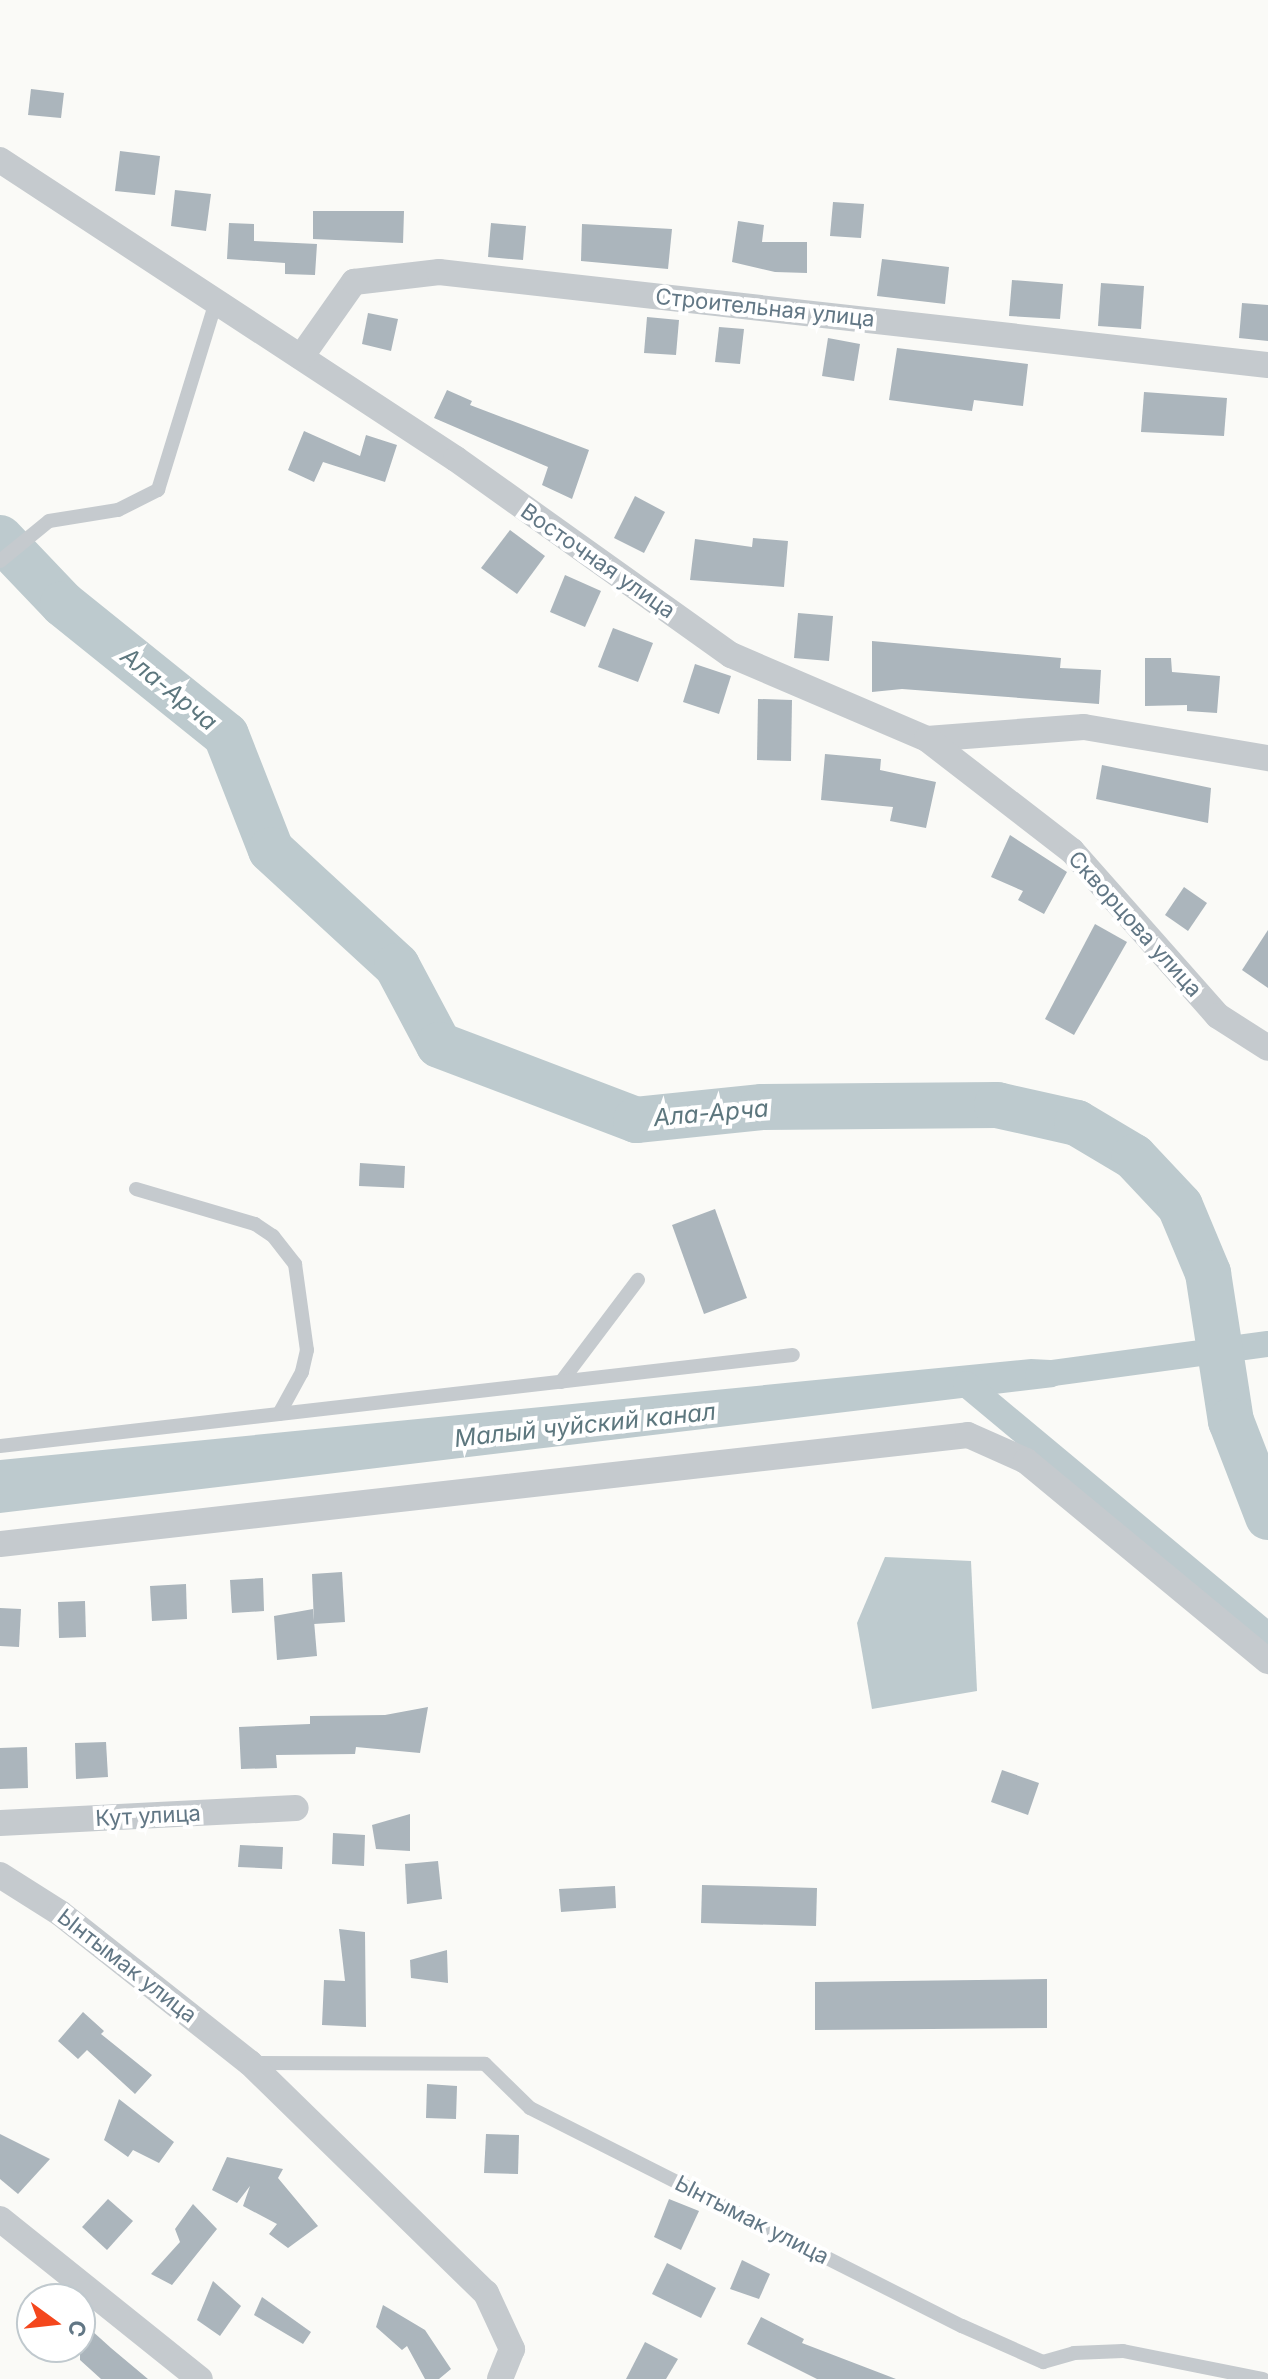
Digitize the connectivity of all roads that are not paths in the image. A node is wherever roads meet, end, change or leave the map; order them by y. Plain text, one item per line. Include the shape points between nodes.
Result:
1 (0, 160) edge
2 (216, 302) junction
3 (301, 357) junction
4 (1268, 365) edge
5 (0, 561) edge
6 (927, 739) junction
7 (1268, 758) edge
8 (1268, 1048) edge
9 (136, 1189) dead end
10 (638, 1280) dead end
11 (793, 1355) dead end
12 (561, 1382) junction
13 (279, 1414) junction
14 (0, 1446) edge
15 (0, 1544) edge
16 (1268, 1661) edge
17 (296, 1808) dead end
18 (0, 1823) edge
19 (0, 1875) edge
20 (250, 2063) junction
21 (0, 2219) edge
22 (200, 2379) edge
23 (500, 2379) edge
24 (1263, 2379) edge

1 - 2 street, Восточная улица
2 - 3 street, Восточная улица
2 - 5 lane via 158,490 118,510 49,521
3 - 4 street, Строительная улица via 354,282 439,272
3 - 6 street, Восточная улица via 456,459 731,655
6 - 7 street, Восточная улица via 1084,727
6 - 8 street, Скворцова улица via 1072,851 1218,1016
9 - 13 lane via 255,1224 273,1236 295,1264 307,1350 302,1372
10 - 12 lane
11 - 12 lane
12 - 13 lane
13 - 14 lane
15 - 16 street via 968,1435 1026,1461
17 - 18 street, Кут улица
19 - 20 street, Ынтымак улица via 60,1913
20 - 23 street, Ынтымак улица via 486,2293 512,2349
20 - 24 lane, Ынтымак улица via 485,2064 530,2108 1043,2362 1074,2353 1123,2351
21 - 22 street

